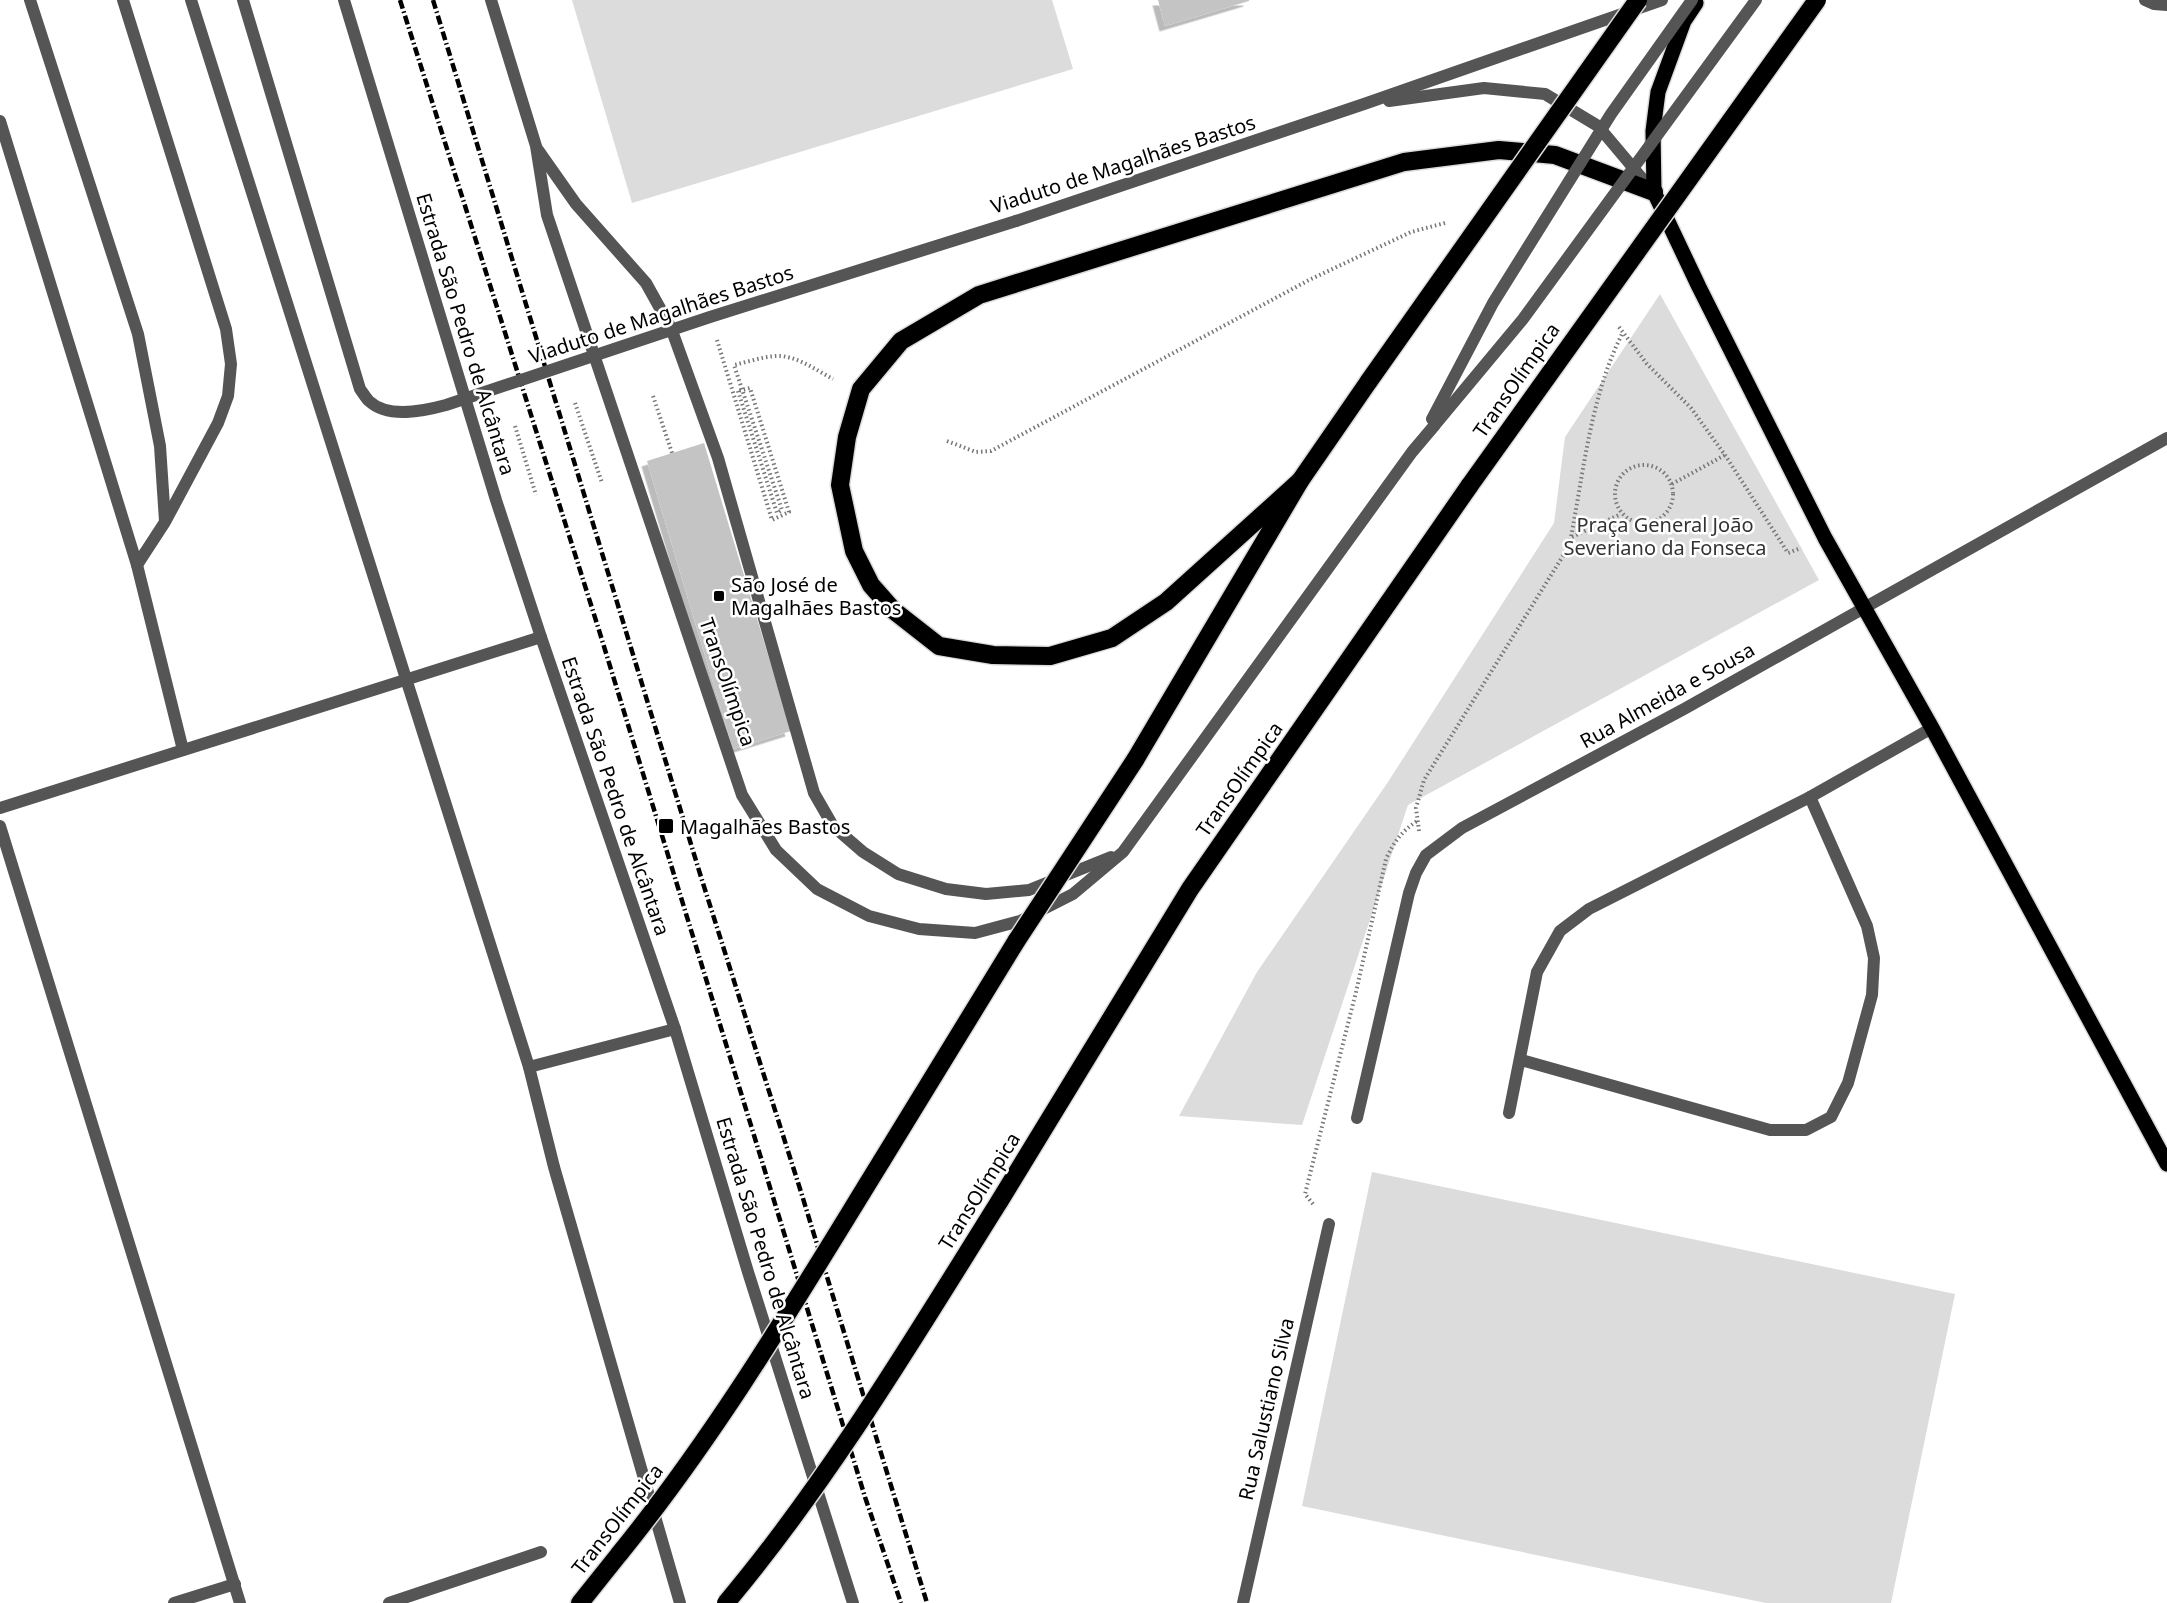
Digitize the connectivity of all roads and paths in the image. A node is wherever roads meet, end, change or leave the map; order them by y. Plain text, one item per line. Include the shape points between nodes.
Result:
1 (30, 0) edge
2 (123, 0) edge
3 (191, 0) edge
4 (243, 0) edge
5 (344, 0) edge
6 (490, 0) edge
7 (1638, 0) edge
8 (1662, 0) edge
9 (1692, 0) edge
10 (1698, 0) edge
11 (1756, 0) edge
12 (1817, 0) edge
13 (2145, 0) edge
14 (2167, 5) edge
15 (1365, 104) junction
16 (0, 121) edge
17 (536, 146) junction
18 (1654, 192) junction
19 (710, 317) junction
20 (1623, 332) dead end
21 (833, 379) dead end
22 (653, 396) dead end
23 (575, 403) dead end
24 (1432, 424) junction
25 (515, 426) dead end
26 (2167, 438) edge
27 (672, 453) dead end
28 (1725, 455) dead end
29 (1300, 481) junction
30 (602, 483) dead end
31 (1672, 484) junction
32 (536, 495) dead end
33 (1621, 514) junction
34 (165, 522) junction
35 (1571, 537) junction
36 (137, 565) junction
37 (1864, 608) junction
38 (541, 637) junction
39 (406, 679) junction
40 (1932, 728) junction
41 (183, 750) junction
42 (1810, 797) junction
43 (0, 808) edge
44 (1417, 821) junction
45 (0, 826) edge
46 (1123, 852) junction
47 (1426, 855) junction
48 (675, 1029) junction
49 (1521, 1060) junction
50 (529, 1067) junction
51 (1509, 1113) dead end
52 (1357, 1118) dead end
53 (2167, 1164) edge
54 (1329, 1224) joint
55 (541, 1552) dead end
56 (235, 1584) junction
57 (174, 1603) edge
58 (240, 1603) edge
59 (389, 1603) edge
60 (580, 1603) edge
61 (680, 1603) edge
62 (726, 1603) edge
63 (853, 1603) edge
64 (1243, 1603) edge

1 - 34 street via 138,334 160,446
2 - 34 street via 226,329 231,364 228,396 218,423
3 - 39 street
4 - 19 street, Viaduto de Magalhães Bastos, bridge via 360,389 369,401 382,408 422,411
5 - 38 street, Estrada São Pedro de Alcântara
6 - 17 street, TransOlímpica
7 - 29 highway, TransOlímpica, bridge
8 - 15 street, Viaduto de Magalhães Bastos
9 - 24 street, TransOlímpica, bridge via 1611,114 1499,293
10 - 18 main road via 1684,21 1658,92 1653,130
11 - 24 street, TransOlímpica, bridge via 1522,319
12 - 62 highway, TransOlímpica, bridge via 1470,485 1190,889 855,1430
13 - 14 street
15 - 18 street, Viaduto de Magalhães Bastos via 1484,88 1545,94 1598,126
15 - 19 street, Viaduto de Magalhães Bastos, bridge via 1016,221
16 - 36 street
17 - 46 street, TransOlímpica via 576,204 646,283 671,328 718,458 814,793 833,826 862,852 898,874 946,889 986,894 1029,890
17 - 46 street, TransOlímpica via 547,215 742,795 776,850 817,889 869,916 919,929 975,933 1020,921 1073,894
18 - 29 highway via 1555,155 1499,150 1415,161 980,295 901,341 861,389 847,437 840,484 854,551 871,585 893,610 939,646 993,656 1050,656 1112,638 1166,602
18 - 37 main road via 1825,538
19 - 21 path, bridge via 772,520 789,512 750,388 738,392 777,513 782,510 734,365 786,356
20 - 35 path via 1595,413
22 - 27 path
23 - 30 path
24 - 46 street, TransOlímpica
25 - 32 path
26 - 37 street, Rua Almeida e Sousa
28 - 31 path
29 - 60 highway, TransOlímpica, bridge via 1135,760 1017,940 768,1346 663,1501
31 - 33 path via 1674,496 1664,517 1642,524
31 - 33 path via 1654,466 1629,469 1619,477 1615,489 1615,502
33 - 35 path
34 - 36 street
35 - 44 path via 1551,578 1425,780 1416,808
36 - 41 street
37 - 40 main road
37 - 47 street, Rua Almeida e Sousa via 1462,828
38 - 39 street
38 - 48 street, Estrada São Pedro de Alcântara
39 - 41 street
39 - 50 street
40 - 42 street
40 - 53 main road
41 - 43 street
42 - 49 street via 1590,909 1560,931 1537,972
42 - 49 street via 1867,926 1874,958 1866,1017 1848,1083 1831,1117 1806,1130 1770,1130
44 - 47 path
44 - 54 path via 1402,831 1386,858 1305,1194
45 - 56 street
47 - 52 street, Rua Almeida e Sousa via 1409,893
48 - 50 street
48 - 63 street, Estrada São Pedro de Alcântara
49 - 51 street
50 - 61 street via 554,1167
54 - 64 street, Rua Salustiano Silva
55 - 59 street
56 - 57 street
56 - 58 street

